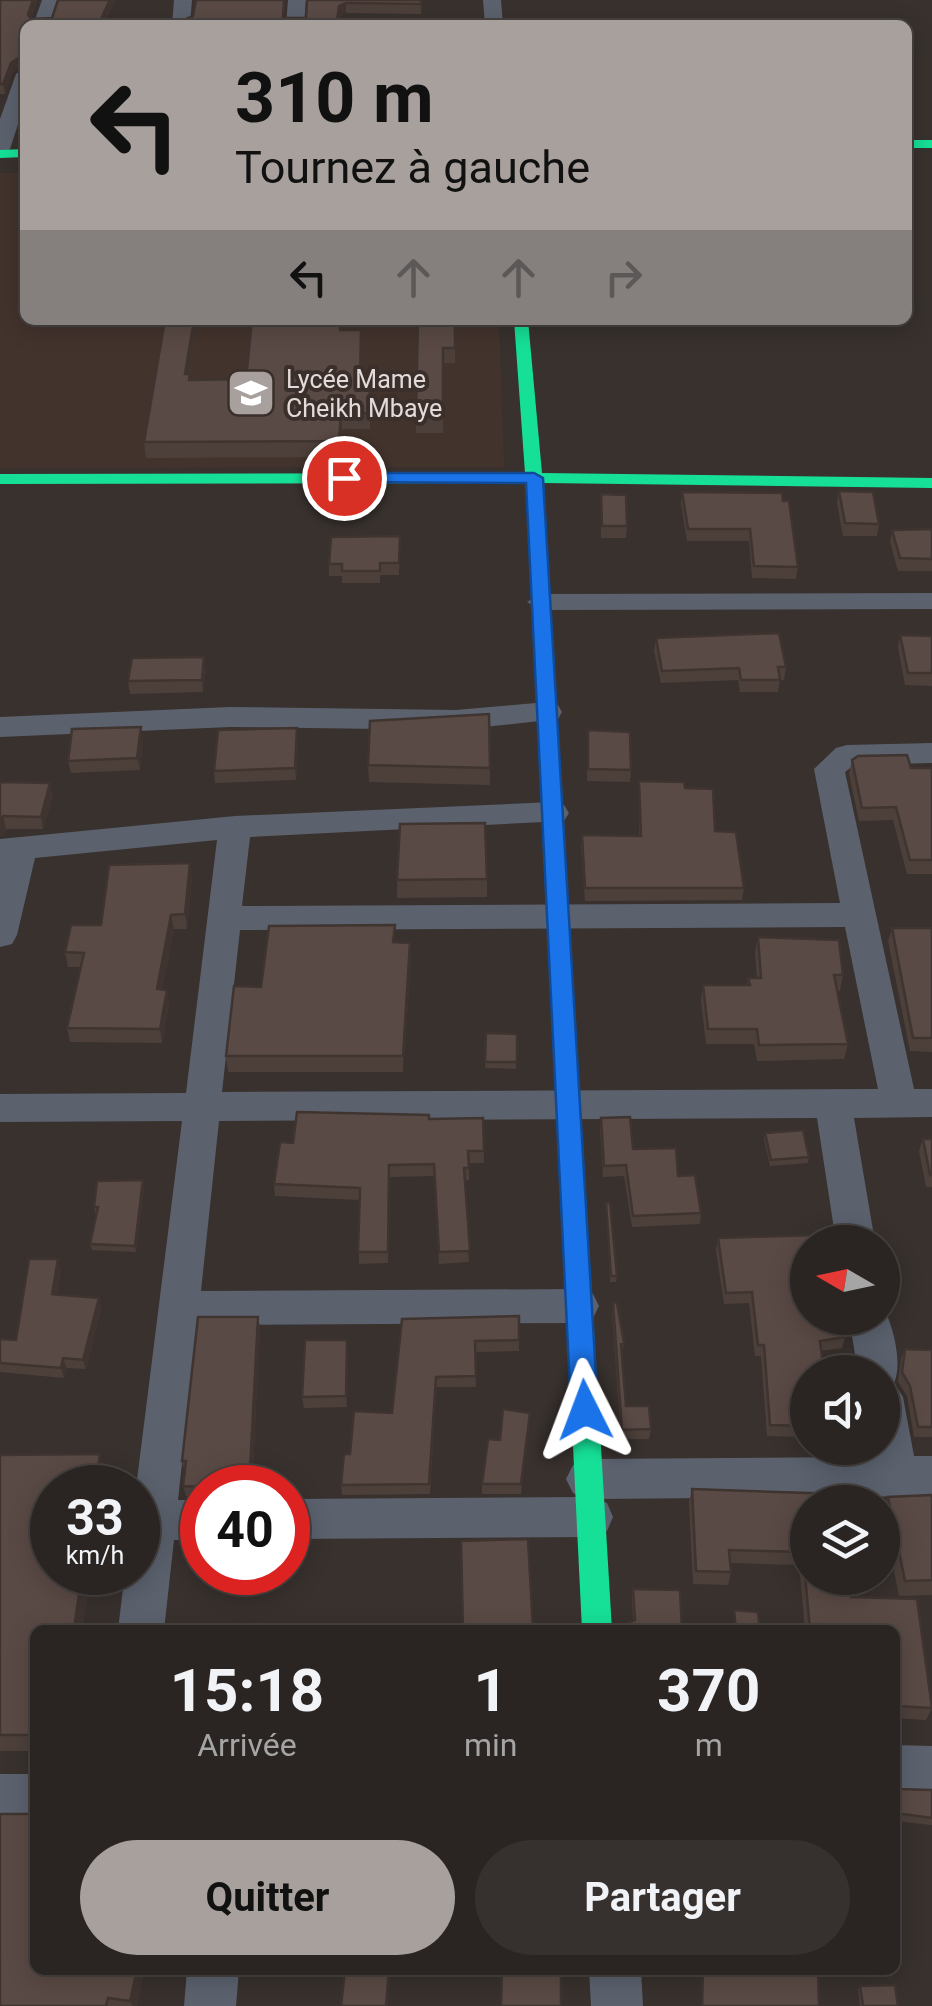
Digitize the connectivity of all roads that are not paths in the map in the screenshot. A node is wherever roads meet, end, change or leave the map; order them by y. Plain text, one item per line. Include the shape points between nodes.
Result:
1 (20, 89) edge
2 (0, 151) edge
3 (521, 325) edge
4 (534, 478) junction
5 (0, 479) edge
6 (932, 483) edge
7 (932, 600) edge
8 (542, 602) junction
9 (547, 712) junction
10 (0, 727) edge
11 (932, 753) edge
12 (553, 812) junction
13 (235, 827) junction
14 (10, 850) edge
15 (860, 916) junction
16 (558, 917) junction
17 (225, 918) junction
18 (0, 935) edge
19 (833, 1104) junction
20 (916, 1104) edge
21 (568, 1105) junction
22 (202, 1107) junction
23 (0, 1108) edge
24 (853, 1225) edge
25 (579, 1306) junction
26 (179, 1308) junction
27 (900, 1442) edge
28 (160, 1469) edge
29 (914, 1477) edge
30 (590, 1498) junction
31 (310, 1518) edge
32 (145, 1595) edge
33 (142, 1625) edge
34 (596, 1625) edge
35 (900, 1769) edge
36 (932, 1770) edge
37 (0, 1798) edge
38 (30, 1798) edge
39 (213, 1975) edge
40 (615, 1975) edge
41 (210, 2006) edge
42 (617, 2006) edge

1 - 2 street
3 - 4 street
4 - 5 street
4 - 6 street
4 - 8 street
7 - 8 street
8 - 9 street
9 - 10 street via 456,720 230,718
9 - 12 street
11 - 15 street via 847,755 830,768
12 - 13 street
12 - 16 street
13 - 14 street
13 - 17 street
14 - 18 street
15 - 16 street
15 - 20 street
16 - 17 street
16 - 21 street
17 - 22 street
19 - 20 street
19 - 21 street
19 - 24 street
21 - 22 street
21 - 25 street
22 - 23 street
22 - 26 street
25 - 26 street
25 - 30 street
26 - 28 street
27 - 29 street
29 - 30 street
30 - 31 street
30 - 34 street
32 - 33 street
35 - 36 street
37 - 38 street
39 - 41 street
40 - 42 street

